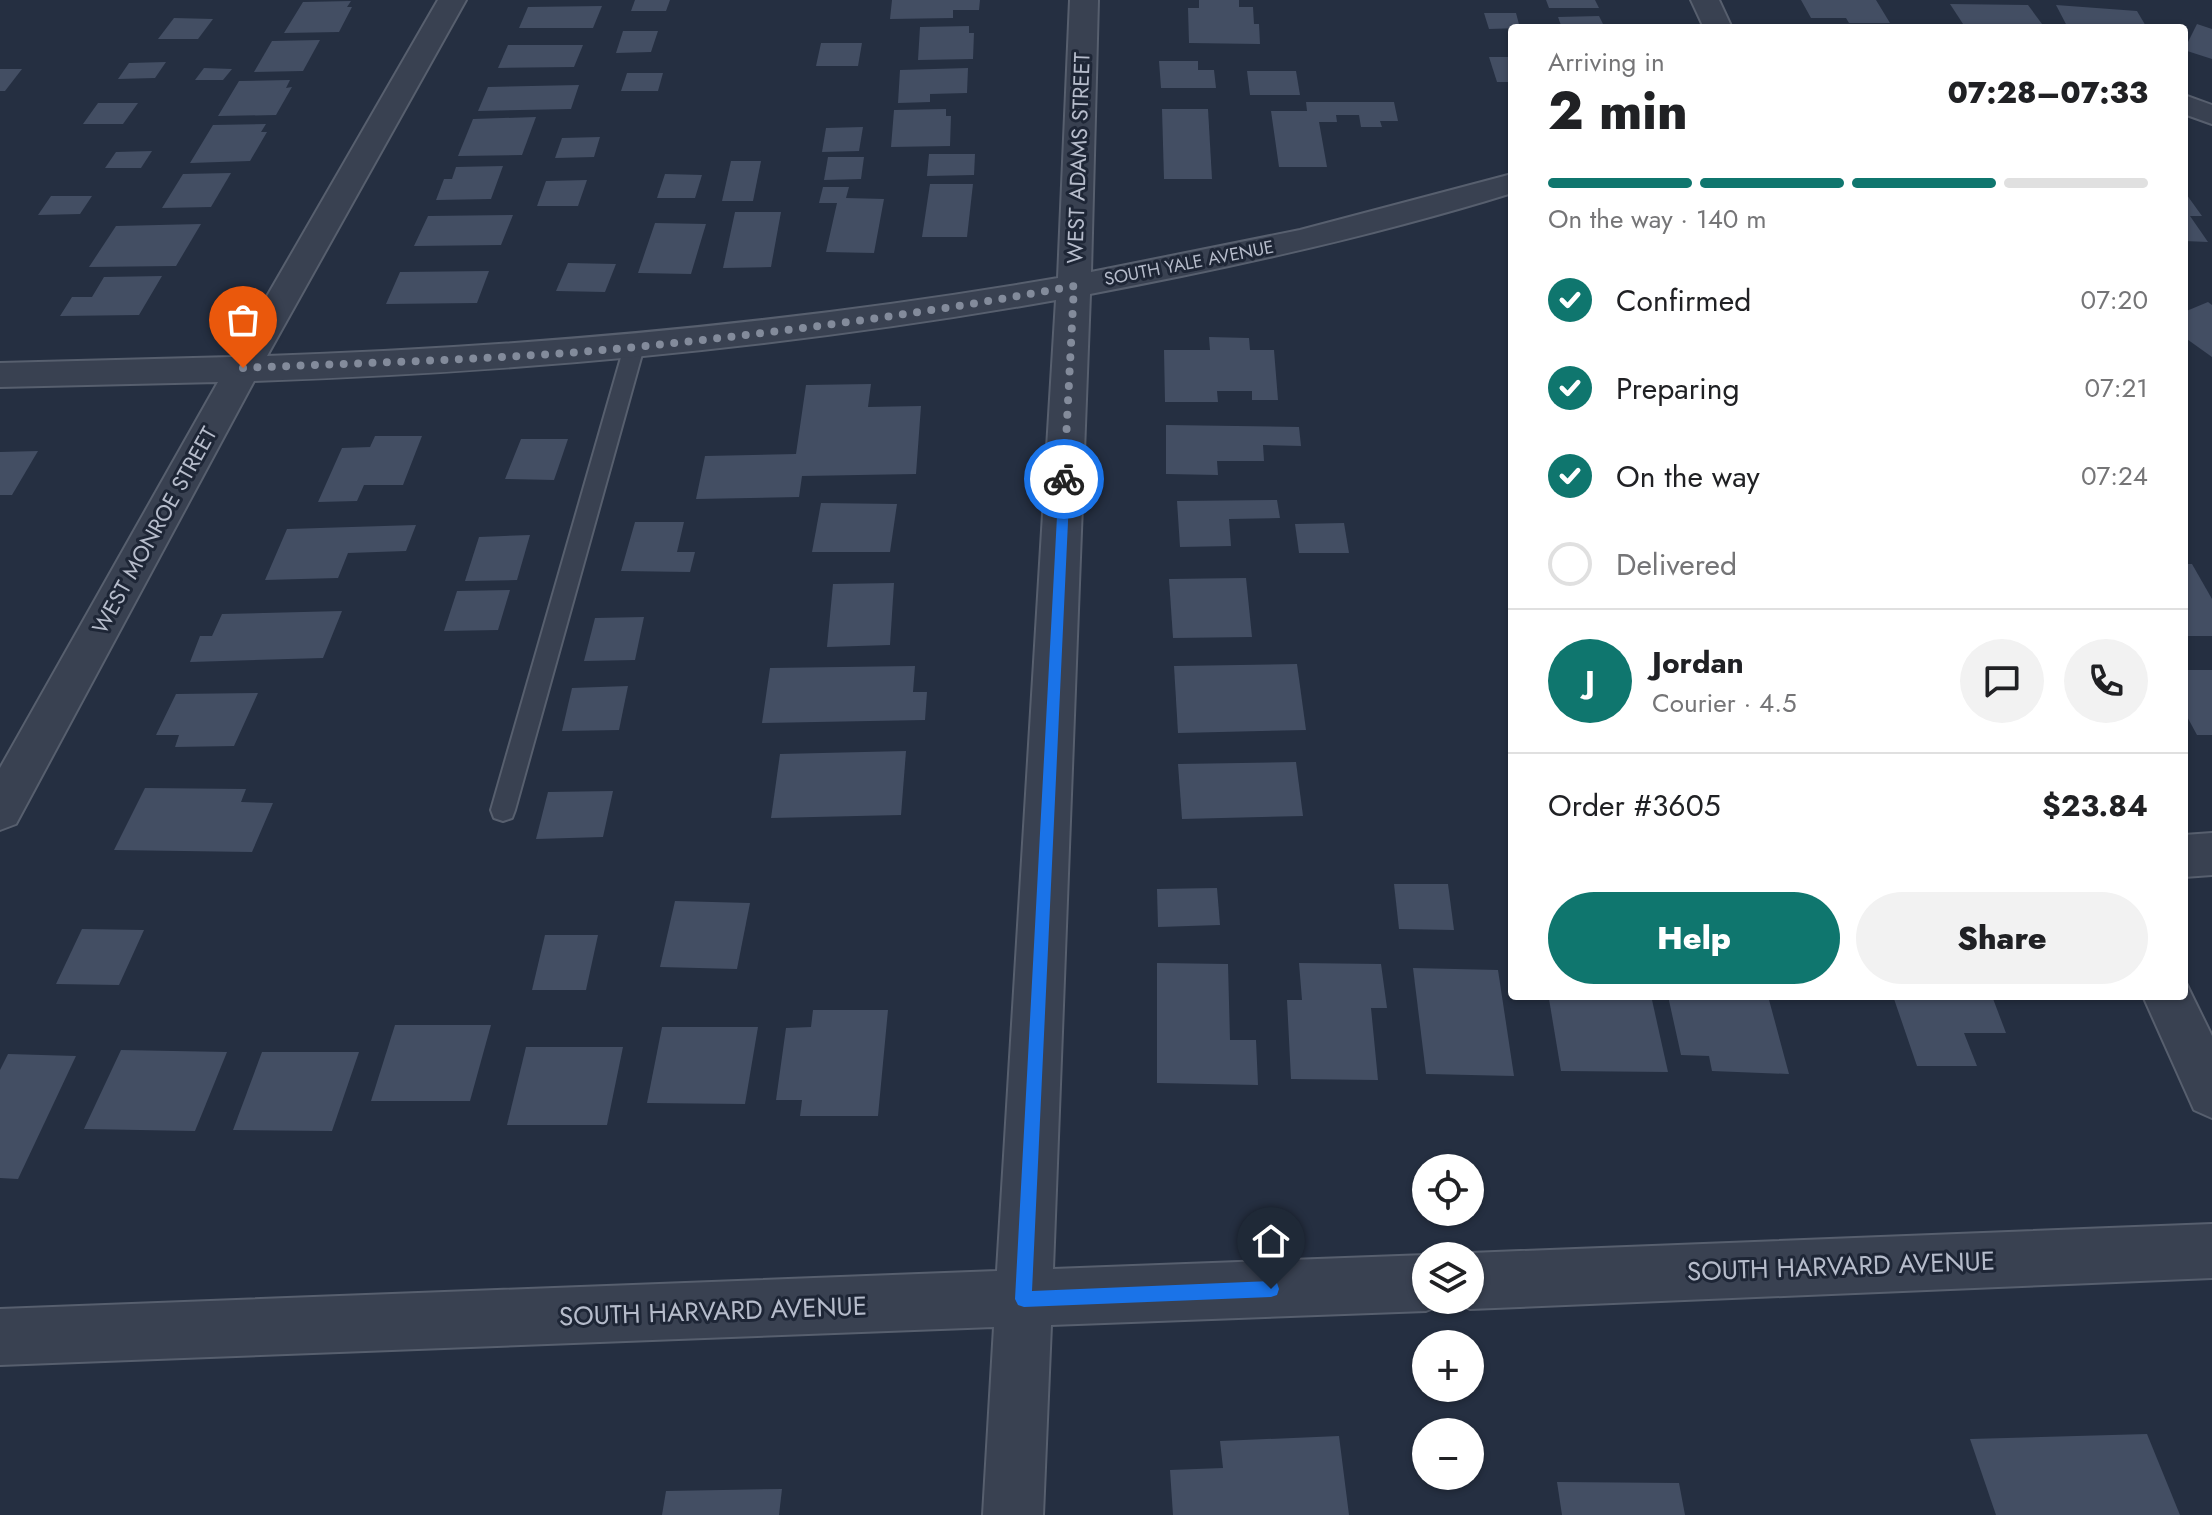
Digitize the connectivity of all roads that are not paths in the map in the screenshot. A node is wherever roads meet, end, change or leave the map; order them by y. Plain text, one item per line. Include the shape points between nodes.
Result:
1 (452, 0) edge
2 (1084, 0) edge
3 (1705, 0) edge
4 (1716, 24) edge
5 (2188, 106) edge
6 (2212, 115) edge
7 (1508, 184) edge
8 (1074, 286) junction
9 (634, 347) junction
10 (243, 368) junction
11 (0, 375) edge
12 (0, 810) edge
13 (503, 810) dead end
14 (2212, 854) edge
15 (2188, 856) edge
16 (2170, 1000) edge
17 (2212, 1092) edge
18 (2212, 1251) edge
19 (1484, 1280) edge
20 (1412, 1284) edge
21 (1024, 1299) junction
22 (0, 1337) edge
23 (1013, 1515) edge

1 - 10 street, WEST MONROE STREET
2 - 8 street, WEST ADAMS STREET
3 - 4 street
5 - 6 street
7 - 8 street, SOUTH YALE AVENUE via 1286,244
8 - 9 street, SOUTH YALE AVENUE via 843,323
8 - 21 street, WEST ADAMS STREET
9 - 10 street, SOUTH YALE AVENUE
9 - 13 lane
10 - 11 street, SOUTH YALE AVENUE
10 - 12 street, WEST MONROE STREET
14 - 15 street
16 - 17 street
18 - 19 street, SOUTH HARVARD AVENUE
20 - 21 street, SOUTH HARVARD AVENUE
21 - 22 street, SOUTH HARVARD AVENUE
21 - 23 street, WEST ADAMS STREET

